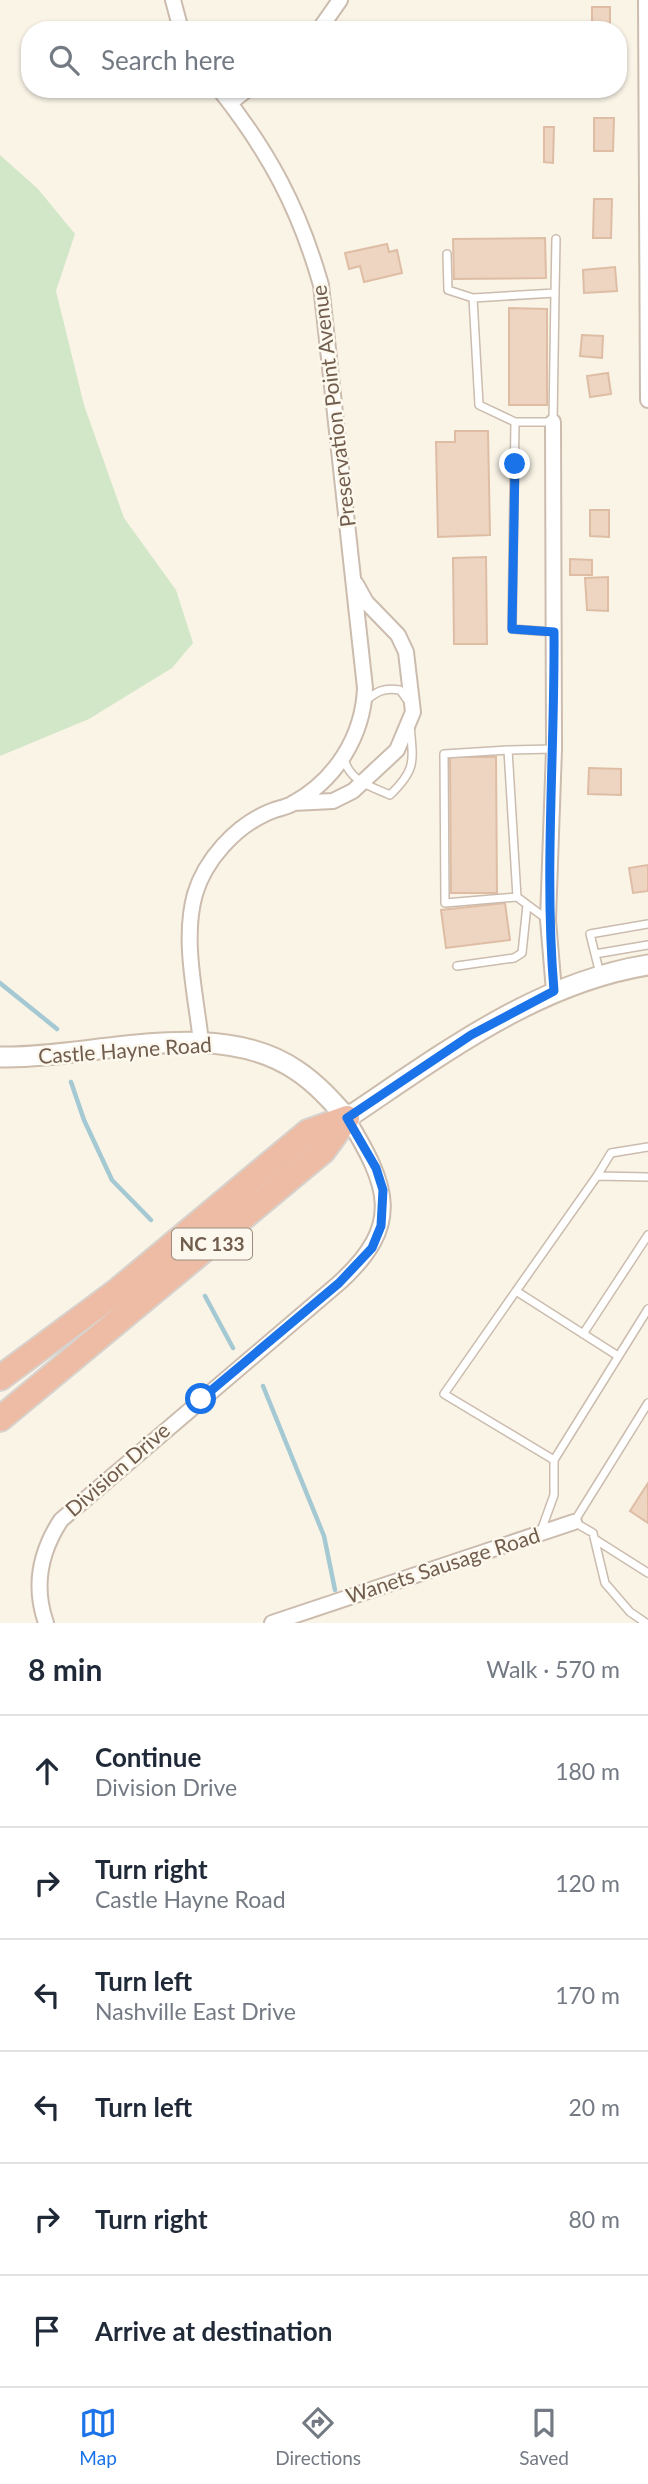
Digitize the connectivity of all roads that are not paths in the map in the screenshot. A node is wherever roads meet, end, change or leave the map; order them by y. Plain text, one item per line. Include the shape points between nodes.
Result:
1 (173, 0) edge
2 (340, 0) edge
3 (646, 0) edge
4 (179, 21) edge
5 (325, 21) edge
6 (226, 98) edge
7 (236, 98) edge
8 (230, 103) junction
9 (556, 239) dead end
10 (447, 254) dead end
11 (555, 293) junction
12 (473, 298) junction
13 (648, 400) edge
14 (515, 422) junction
15 (553, 422) junction
16 (355, 582) junction
17 (554, 632) junction
18 (364, 702) junction
19 (411, 716) junction
20 (554, 749) junction
21 (508, 750) junction
22 (343, 757) junction
23 (362, 783) junction
24 (293, 803) junction
25 (517, 897) junction
26 (527, 905) junction
27 (548, 920) junction
28 (648, 923) edge
29 (648, 946) edge
30 (595, 954) junction
31 (648, 965) edge
32 (457, 966) dead end
33 (601, 978) junction
34 (554, 991) junction
35 (201, 1042) junction
36 (0, 1057) edge
37 (347, 1118) junction
38 (648, 1147) edge
39 (597, 1176) junction
40 (648, 1177) edge
41 (648, 1235) edge
42 (516, 1291) junction
43 (116, 1292) junction
44 (648, 1308) edge
45 (583, 1334) junction
46 (618, 1356) junction
47 (70, 1363) junction
48 (0, 1378) edge
49 (0, 1394) edge
50 (648, 1403) edge
51 (0, 1419) edge
52 (0, 1428) edge
53 (554, 1460) junction
54 (574, 1522) junction
55 (540, 1533) junction
56 (596, 1540) junction
57 (648, 1573) edge
58 (46, 1623) edge
59 (272, 1623) edge
60 (646, 1623) edge

1 - 4 street
2 - 5 street
3 - 13 street
6 - 8 street, Preservation Point Avenue
7 - 8 street
8 - 16 street, Preservation Point Avenue via 285,185 321,285
9 - 11 lane
10 - 12 lane via 448,290
11 - 12 lane
11 - 15 lane
12 - 14 lane via 480,405
14 - 15 lane
14 - 17 lane via 512,629
15 - 17 street
16 - 18 street, Preservation Point Avenue
16 - 19 street, Preservation Point Avenue via 366,602 398,635 406,652
17 - 20 street
18 - 19 lane via 376,691 400,690
18 - 22 street, Preservation Point Avenue via 352,746
19 - 23 street, Preservation Point Avenue via 397,750
19 - 23 lane via 413,766 407,779 390,795
20 - 21 lane
20 - 27 street
21 - 25 lane
21 - 25 lane via 444,754 445,903
22 - 23 lane via 346,770
22 - 24 street, Preservation Point Avenue via 321,782
23 - 24 street, Preservation Point Avenue via 333,801
24 - 35 street, Preservation Point Avenue via 237,832 216,854 196,891 190,915 191,953
25 - 26 lane
26 - 27 lane
26 - 32 lane via 522,953
27 - 34 street
28 - 30 lane via 590,934
29 - 30 lane
30 - 33 lane
31 - 33 main road, NC 133
33 - 34 main road, NC 133
34 - 37 main road, NC 133 via 471,1035
35 - 36 main road, Castle Hayne Road
35 - 37 main road, Castle Hayne Road via 240,1047 285,1064 313,1083
37 - 43 highway, NC 133 via 307,1132
37 - 47 highway, NC 133 via 323,1151
37 - 58 street, Division Drive via 376,1168 383,1190 381,1226 372,1248 339,1283 61,1520 47,1544 39,1573
38 - 39 lane via 611,1153
39 - 40 lane
39 - 42 lane
41 - 45 lane
42 - 45 lane
42 - 53 lane via 444,1394
43 - 48 highway, NC 133
43 - 49 highway
44 - 46 lane
45 - 46 lane
46 - 53 lane
47 - 51 highway, NC 133
47 - 52 highway
50 - 54 lane
53 - 55 lane via 554,1495
54 - 55 street, Wanets Sausage Road
54 - 56 lane via 593,1533
55 - 59 street, Wanets Sausage Road
56 - 57 lane
56 - 60 lane via 605,1583

